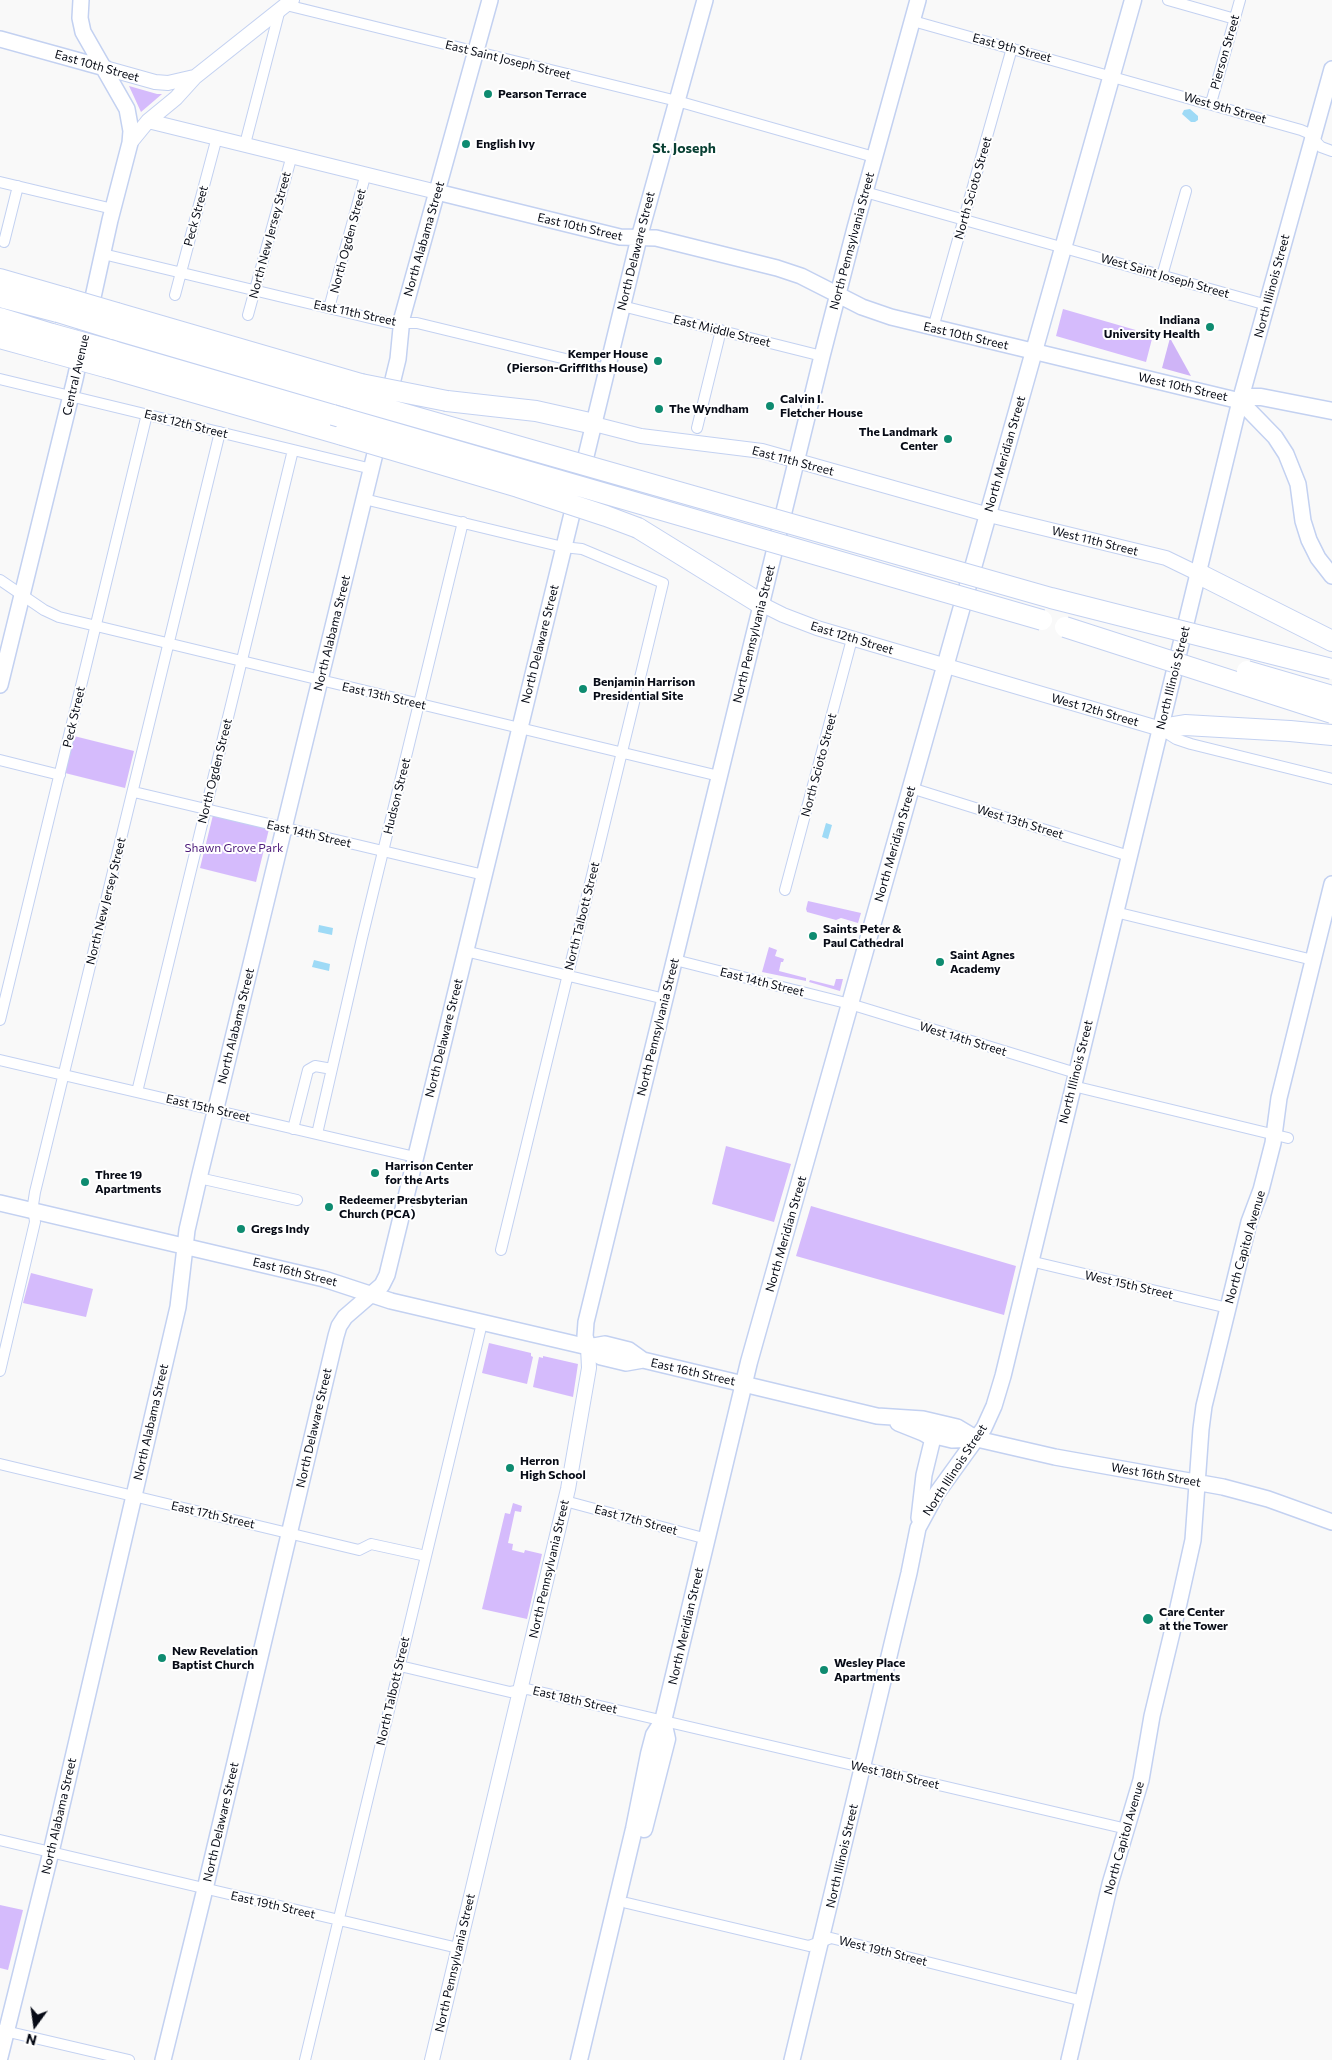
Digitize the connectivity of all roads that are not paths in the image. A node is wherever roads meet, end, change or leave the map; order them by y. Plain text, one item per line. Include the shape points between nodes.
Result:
1 (81, 0) edge
2 (490, 0) edge
3 (705, 0) edge
4 (918, 0) edge
5 (1133, 0) edge
6 (1168, 0) edge
7 (1240, 0) edge
8 (286, 5) edge
9 (1235, 18) junction
10 (913, 21) junction
11 (0, 38) edge
12 (1012, 48) junction
13 (476, 52) junction
14 (105, 68) junction
15 (1332, 68) edge
16 (1112, 76) junction
17 (195, 77) junction
18 (182, 89) junction
19 (677, 101) junction
20 (1211, 103) junction
21 (148, 121) junction
22 (217, 137) junction
23 (1313, 138) junction
24 (130, 143) junction
25 (245, 144) junction
26 (1332, 151) edge
27 (292, 155) junction
28 (874, 156) junction
29 (366, 173) junction
30 (0, 182) edge
31 (18, 186) junction
32 (1186, 191) dead end
33 (437, 192) junction
34 (865, 192) junction
35 (114, 209) junction
36 (964, 220) junction
37 (639, 238) junction
38 (4, 242) dead end
39 (1063, 248) junction
40 (103, 254) junction
41 (181, 273) junction
42 (1162, 276) junction
43 (254, 290) junction
44 (1, 292) edge
45 (838, 294) junction
46 (176, 295) dead end
47 (1267, 305) junction
48 (622, 306) junction
49 (329, 308) junction
50 (248, 316) dead end
51 (0, 318) edge
52 (401, 323) junction
53 (933, 328) junction
54 (721, 330) junction
55 (0, 338) edge
56 (50, 342) junction
57 (1034, 352) junction
58 (822, 356) junction
59 (111, 359) junction
60 (607, 369) junction
61 (0, 379) edge
62 (358, 392) junction
63 (71, 396) junction
64 (1240, 401) junction
65 (1332, 411) edge
66 (147, 414) junction
67 (594, 424) junction
68 (697, 428) dead end
69 (220, 432) junction
70 (293, 450) junction
71 (796, 462) junction
72 (372, 469) junction
73 (364, 499) junction
74 (988, 515) junction
75 (463, 522) junction
76 (563, 547) junction
77 (1199, 574) junction
78 (1332, 576) edge
79 (0, 580) edge
80 (22, 595) junction
81 (761, 604) junction
82 (1090, 608) junction
83 (96, 626) junction
84 (1065, 627) junction
85 (852, 639) junction
86 (1332, 641) edge
87 (169, 644) junction
88 (241, 661) junction
89 (944, 666) junction
90 (1332, 669) edge
91 (320, 680) junction
92 (1332, 684) edge
93 (0, 685) edge
94 (1332, 696) edge
95 (419, 704) junction
96 (1332, 713) edge
97 (519, 728) junction
98 (1161, 730) junction
99 (1332, 735) edge
100 (622, 752) junction
101 (0, 760) edge
102 (60, 775) junction
103 (719, 776) junction
104 (1332, 779) edge
105 (911, 788) junction
106 (134, 792) junction
107 (206, 809) junction
108 (284, 828) junction
109 (383, 851) junction
110 (1129, 856) junction
111 (484, 874) junction
112 (1332, 884) edge
113 (785, 890) dead end
114 (1115, 912) junction
115 (465, 951) junction
116 (675, 960) junction
117 (1313, 960) junction
118 (568, 976) junction
119 (665, 999) junction
120 (850, 1004) junction
121 (0, 1020) edge
122 (0, 1060) edge
123 (332, 1070) junction
124 (64, 1075) junction
125 (1074, 1079) junction
126 (137, 1092) junction
127 (216, 1110) junction
128 (293, 1129) junction
129 (317, 1134) junction
130 (1281, 1136) junction
131 (415, 1157) junction
132 (199, 1178) junction
133 (297, 1200) dead end
134 (0, 1203) edge
135 (34, 1211) junction
136 (184, 1246) junction
137 (501, 1250) dead end
138 (1030, 1261) junction
139 (372, 1294) junction
140 (1228, 1308) junction
141 (482, 1323) junction
142 (588, 1347) junction
143 (0, 1371) edge
144 (744, 1384) junction
145 (878, 1416) junction
146 (923, 1433) junction
147 (977, 1439) junction
148 (0, 1464) edge
149 (1198, 1482) junction
150 (134, 1496) junction
151 (565, 1501) junction
152 (1332, 1522) edge
153 (918, 1528) junction
154 (289, 1533) junction
155 (706, 1539) junction
156 (426, 1556) junction
157 (400, 1666) junction
158 (520, 1690) junction
159 (663, 1721) junction
160 (863, 1768) junction
161 (1128, 1829) junction
162 (0, 1840) edge
163 (50, 1852) junction
164 (205, 1889) junction
165 (627, 1903) junction
166 (339, 1920) junction
167 (821, 1942) junction
168 (458, 1948) junction
169 (1083, 2001) junction
170 (3, 2031) edge
171 (0, 2057) edge
172 (129, 2060) edge
173 (163, 2060) edge
174 (306, 2060) edge
175 (432, 2060) edge
176 (579, 2060) edge
177 (589, 2060) edge
178 (792, 2060) edge
179 (1069, 2060) edge

1 - 14 main road, Central Avenue via 83,32
2 - 13 main road, North Alabama Street
3 - 19 main road, North Delaware Street
4 - 10 main road, North Pennsylvania Street
5 - 16 main road, North Meridian Street
6 - 9 street
7 - 9 street, Pierson Street
8 - 13 street, East Saint Joseph Street
8 - 17 street
8 - 25 street
9 - 20 street, Pierson Street
10 - 12 street, East 9th Street
10 - 28 main road, North Pennsylvania Street
11 - 14 main road, East 10th Street
12 - 16 street, East 9th Street
12 - 36 street, North Scioto Street
13 - 19 street, East Saint Joseph Street
13 - 33 main road, North Alabama Street
14 - 17 street, East 10th Street via 155,82 168,83
14 - 24 main road, Central Avenue via 127,109
15 - 23 main road, North Illinois Street
16 - 20 street, West 9th Street
16 - 39 main road, North Meridian Street
17 - 18 street
18 - 21 street
18 - 24 street via 142,118
19 - 28 street, East Saint Joseph Street
19 - 37 main road, North Delaware Street
20 - 23 street, West 9th Street via 1300,130
21 - 22 street, East 10th Street
21 - 24 street
22 - 25 street, East 10th Street
22 - 41 street, Peck Street
23 - 26 street, West 9th Street via 1320,146
23 - 47 main road, North Illinois Street
24 - 35 main road, Central Avenue
25 - 27 street, East 10th Street
27 - 29 street, East 10th Street
27 - 43 street, North New Jersey Street
28 - 34 main road, North Pennsylvania Street
29 - 33 street, East 10th Street
29 - 49 street, North Ogden Street
30 - 31 street
31 - 35 street
31 - 38 street
32 - 42 street
33 - 37 main road, East 10th Street via 620,237
33 - 52 main road, North Alabama Street
34 - 36 street
34 - 45 main road, North Pennsylvania Street
35 - 40 main road, Central Avenue
36 - 39 street
36 - 53 street, North Scioto Street
37 - 45 main road, East 10th Street via 656,238 786,271
37 - 48 main road, North Delaware Street
39 - 42 street, West Saint Joseph Street
39 - 57 main road, North Meridian Street
40 - 41 street, East 11th Street
40 - 63 main road, Central Avenue
41 - 43 street, East 11th Street
41 - 46 street, Peck Street
42 - 47 street, West Saint Joseph Street
43 - 49 street, East 11th Street
43 - 50 street, North New Jersey Street
44 - 62 highway, bridge via 62,305
45 - 53 main road, East 10th Street via 872,311
45 - 58 main road, North Pennsylvania Street
47 - 64 main road, North Illinois Street
48 - 54 street, East Middle Street
48 - 60 main road, North Delaware Street
49 - 52 street, East 11th Street
51 - 56 highway
52 - 60 street, East 11th Street via 417,323
52 - 72 main road, North Alabama Street via 398,359
53 - 57 main road, East 10th Street
54 - 58 street, East Middle Street
54 - 68 street
55 - 56 highway
56 - 59 highway, bridge
57 - 64 main road, West 10th Street
57 - 74 main road, North Meridian Street
58 - 71 main road, North Pennsylvania Street
59 - 81 highway, bridge via 638,528
59 - 84 highway, bridge via 333,415
60 - 67 main road, North Delaware Street
61 - 63 street, East 12th Street
62 - 67 highway, bridge via 536,411
62 - 82 highway, bridge via 884,552
63 - 66 street, East 12th Street
63 - 80 main road, Central Avenue
64 - 65 main road, West 10th Street via 1261,397
64 - 77 main road, North Illinois Street
64 - 78 main road via 1286,454 1298,484 1309,540
66 - 69 street, East 12th Street
66 - 83 street, Peck Street
67 - 71 street, East 11th Street via 641,436 762,452
67 - 76 main road, North Delaware Street
69 - 70 street, East 12th Street
69 - 87 street, North New Jersey Street
70 - 72 street, East 12th Street
70 - 88 street, North Ogden Street
71 - 74 street, East 11th Street
71 - 81 main road, North Pennsylvania Street
72 - 73 main road, North Alabama Street
73 - 75 street
73 - 91 main road, North Alabama Street
74 - 77 street, West 11th Street via 1166,558
74 - 89 main road, North Meridian Street
75 - 76 street
75 - 95 street, Hudson Street
76 - 97 main road, North Delaware Street
76 - 100 street, North Talbott Street via 582,549 663,583
77 - 86 highway
77 - 98 main road, North Illinois Street
79 - 80 street, East 13th Street
80 - 83 street, East 13th Street via 54,616
80 - 93 main road, Central Avenue
81 - 85 street, East 12th Street via 808,625
81 - 103 main road, North Pennsylvania Street
82 - 90 highway, bridge
82 - 92 highway, bridge
83 - 87 street, East 13th Street
83 - 102 street, Peck Street
84 - 94 highway, bridge
84 - 96 highway, bridge
85 - 89 street, East 12th Street
85 - 113 street, North Scioto Street
87 - 88 street, East 13th Street
87 - 106 street, North New Jersey Street
88 - 91 street, East 13th Street
88 - 107 street, North Ogden Street
89 - 98 street, West 12th Street
89 - 105 main road, North Meridian Street
91 - 95 street, East 13th Street
91 - 108 main road, North Alabama Street
95 - 97 street, East 13th Street
95 - 109 street, Hudson Street
97 - 100 street, East 13th Street
97 - 111 main road, North Delaware Street
98 - 99 highway via 1185,726
98 - 104 street, West 12th Street via 1191,744
98 - 110 main road, North Illinois Street
100 - 103 street, East 13th Street
100 - 118 street, North Talbott Street
101 - 102 street
102 - 121 street, Peck Street
103 - 116 main road, North Pennsylvania Street
105 - 110 street, West 13th Street
105 - 120 main road, North Meridian Street
106 - 107 street, East 14th Street
106 - 124 street, North New Jersey Street
107 - 108 street, East 14th Street
107 - 126 street, North Ogden Street
108 - 109 street, East 14th Street
108 - 127 main road, North Alabama Street
109 - 111 street, East 14th Street
109 - 123 street, Hudson Street
110 - 114 main road, North Illinois Street
111 - 115 main road, North Delaware Street
112 - 117 main road, North Capitol Avenue
114 - 117 street
114 - 125 main road, North Illinois Street
115 - 118 street
115 - 131 main road, North Delaware Street
116 - 119 main road, North Pennsylvania Street
116 - 120 street, East 14th Street
117 - 130 main road, North Capitol Avenue via 1279,1098
118 - 119 street
118 - 137 street, North Talbott Street
119 - 142 main road, North Pennsylvania Street via 586,1322
120 - 125 street, West 14th Street
120 - 144 main road, North Meridian Street
122 - 124 street, East 15th Street
123 - 128 street via 315,1066 308,1070
123 - 129 street, Hudson Street
124 - 126 street, East 15th Street
124 - 135 street, North New Jersey Street via 34,1198
125 - 130 street, West 14th Street
125 - 138 main road, North Illinois Street
126 - 127 street, East 15th Street
127 - 128 street, East 15th Street
127 - 132 main road, North Alabama Street
128 - 129 street, East 15th Street
129 - 131 street, East 15th Street
130 - 140 main road, North Capitol Avenue via 1249,1222
131 - 139 main road, North Delaware Street via 386,1275 382,1285
132 - 133 street
132 - 136 main road, North Alabama Street
134 - 135 main road, East 16th Street
135 - 136 main road, East 16th Street
135 - 143 street, North New Jersey Street via 35,1222
136 - 139 main road, East 16th Street via 324,1279
136 - 150 main road, North Alabama Street via 178,1306
138 - 140 street, West 15th Street
138 - 147 main road, North Illinois Street via 997,1398
139 - 141 main road, East 16th Street
139 - 154 main road, North Delaware Street via 346,1316 337,1330
140 - 149 main road, North Capitol Avenue via 1202,1417
141 - 142 main road, East 16th Street
141 - 156 street, North Talbott Street
142 - 144 main road, East 16th Street via 601,1357 626,1363 643,1360
142 - 151 street, North Pennsylvania Street via 589,1368
144 - 145 main road, West 16th Street
144 - 155 main road, North Meridian Street
145 - 146 main road, West 16th Street
145 - 147 main road, West 16th Street via 923,1419 957,1427
146 - 147 main road, West 16th Street via 952,1440
146 - 153 main road via 932,1442 924,1475
147 - 149 main road, West 16th Street via 1049,1456
147 - 153 main road, North Illinois Street via 937,1493
148 - 150 street, East 17th Street
149 - 152 main road, West 16th Street via 1256,1495
149 - 161 main road, North Capitol Avenue via 1193,1540
150 - 154 street, East 17th Street
150 - 163 main road, North Alabama Street
151 - 155 street, East 17th Street
151 - 158 street, North Pennsylvania Street
153 - 160 main road, North Illinois Street
154 - 156 street, East 17th Street via 359,1550 371,1544
154 - 164 main road, North Delaware Street
155 - 159 main road, North Meridian Street
156 - 157 street, North Talbott Street
157 - 158 street, East 18th Street via 510,1692
157 - 166 street, North Talbott Street
158 - 159 street, East 18th Street
158 - 168 street, North Pennsylvania Street
159 - 160 street, West 18th Street
159 - 165 main road, North Meridian Street via 667,1739
159 - 176 main road, North Meridian Street via 654,1735 649,1754
160 - 161 street, West 18th Street
160 - 167 main road, North Illinois Street
161 - 169 main road, North Capitol Avenue via 1110,1884
162 - 163 street, East 19th Street
163 - 164 street, East 19th Street
163 - 170 main road, North Alabama Street
164 - 166 street, East 19th Street
164 - 173 main road, North Delaware Street
165 - 167 street, West 19th Street via 808,1946
165 - 177 main road, North Meridian Street
166 - 168 street, East 19th Street
166 - 174 street, North Talbott Street
167 - 169 street, West 19th Street via 831,1938
167 - 178 main road, North Illinois Street
168 - 175 street, North Pennsylvania Street
169 - 179 main road, North Capitol Avenue
170 - 171 main road, North Alabama Street
170 - 172 street

